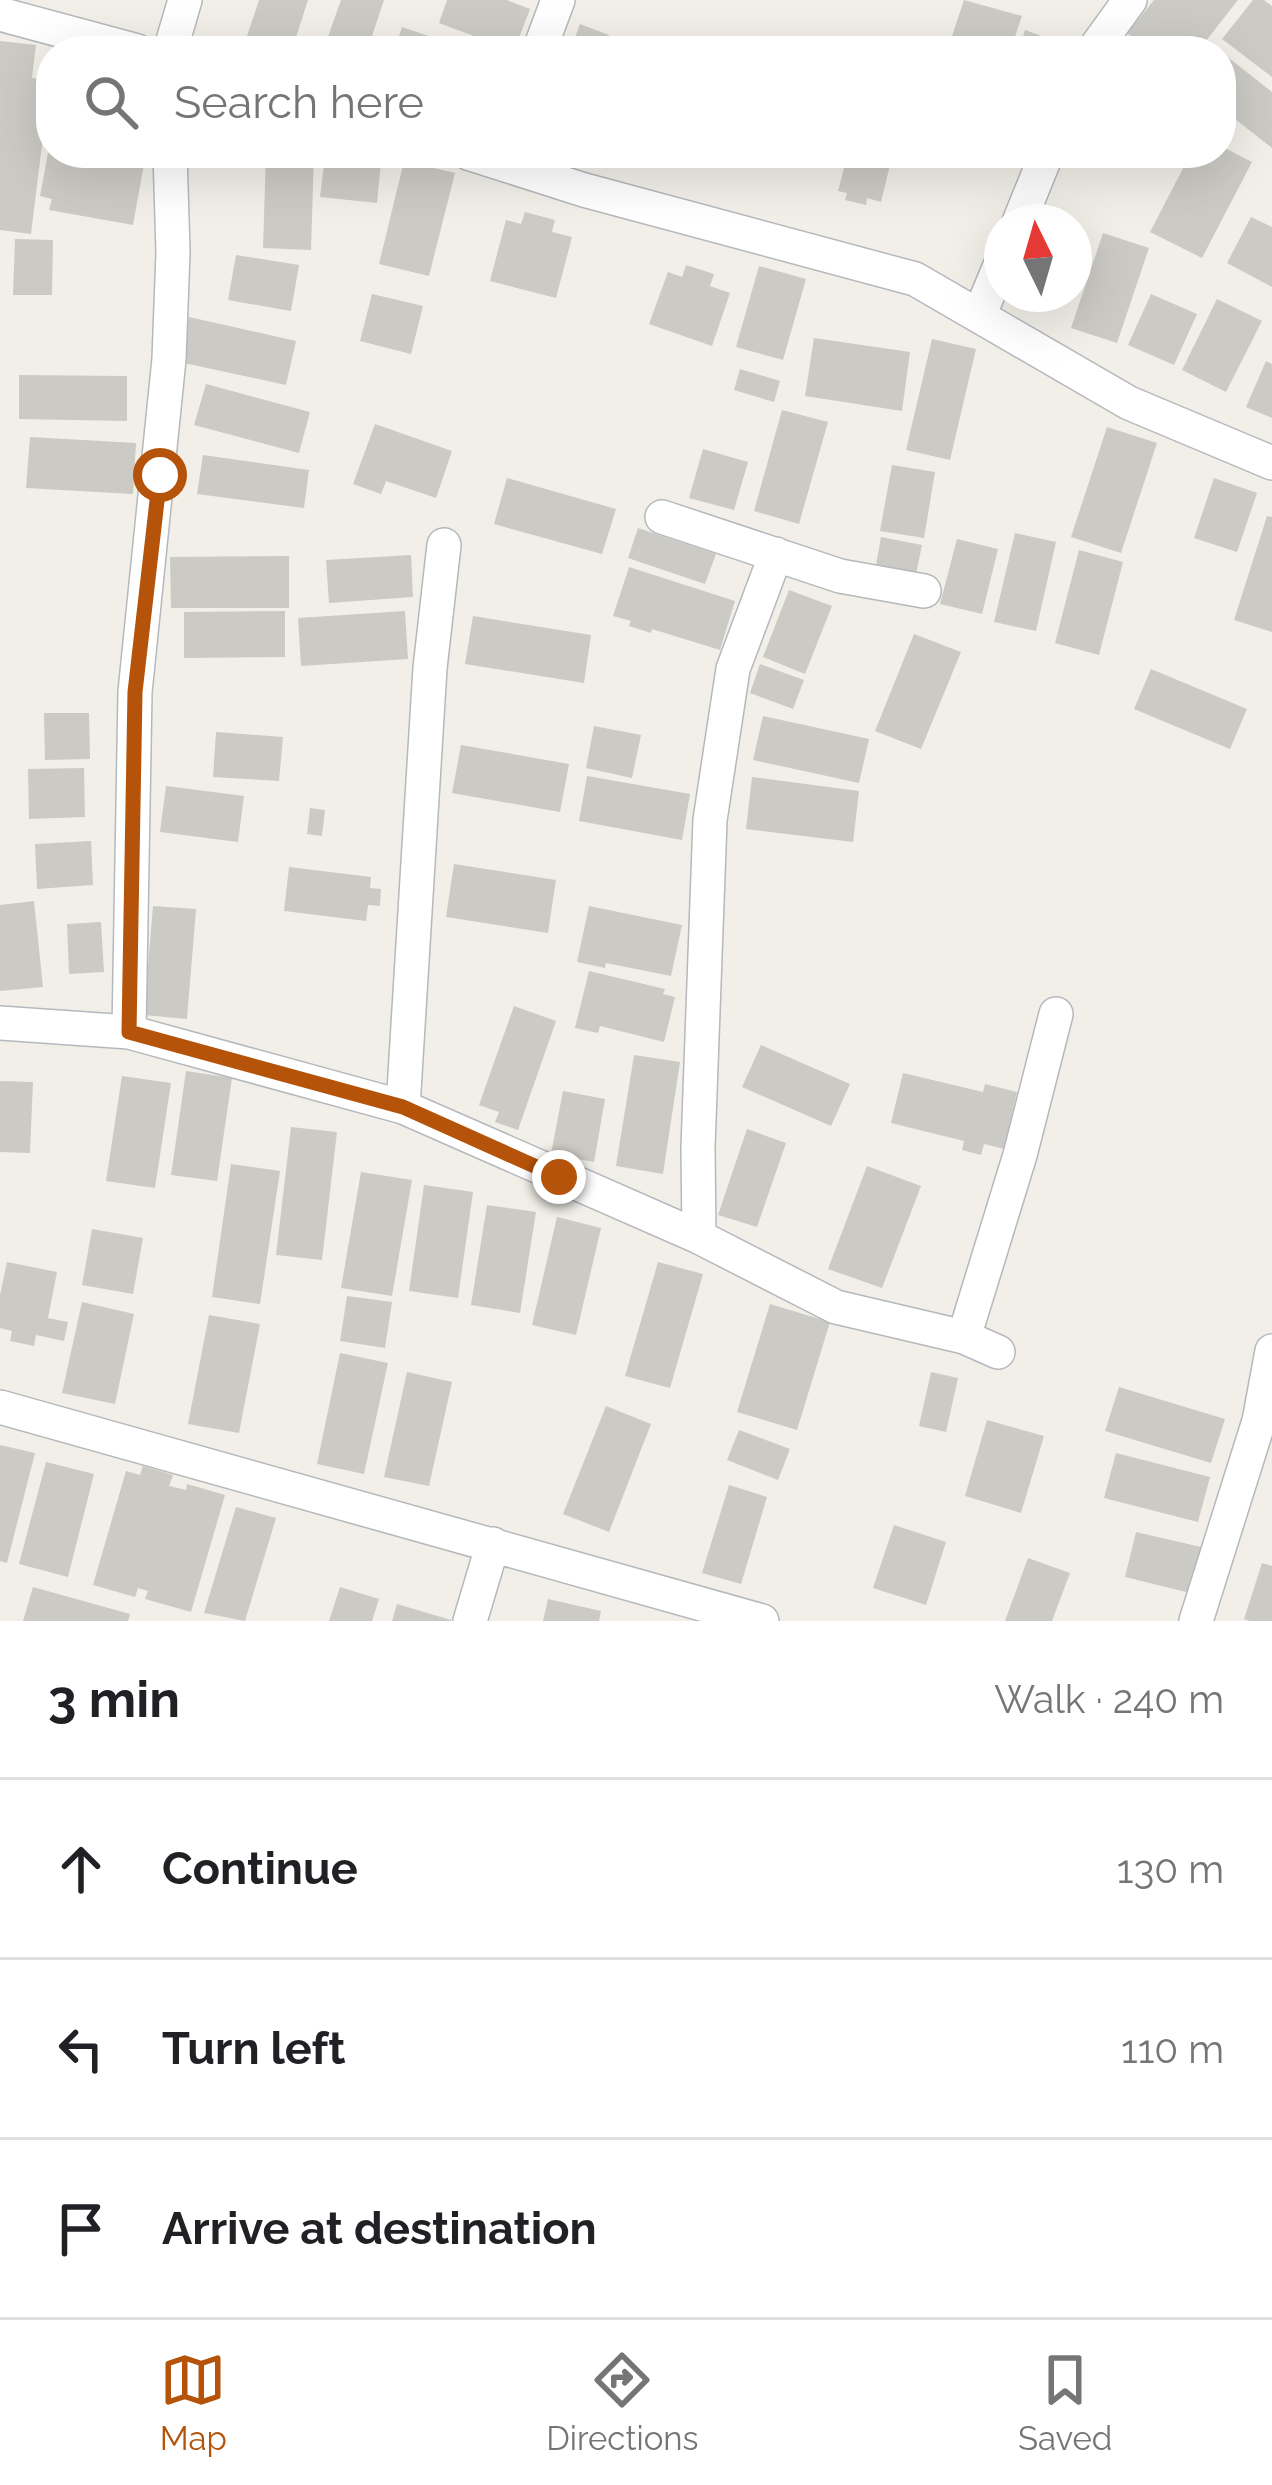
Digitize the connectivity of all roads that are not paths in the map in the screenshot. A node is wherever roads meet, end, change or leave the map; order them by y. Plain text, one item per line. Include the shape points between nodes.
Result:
1 (185, 0) edge
2 (558, 0) edge
3 (1130, 0) edge
4 (0, 14) edge
5 (81, 36) edge
6 (174, 36) edge
7 (545, 36) edge
8 (1104, 36) edge
9 (170, 168) edge
10 (529, 168) edge
11 (1041, 168) edge
12 (1026, 204) edge
13 (984, 304) edge
14 (979, 316) junction
15 (1272, 463) edge
16 (662, 517) dead end
17 (444, 545) dead end
18 (776, 554) junction
19 (923, 591) dead end
20 (1056, 1015) dead end
21 (0, 1023) edge
22 (129, 1032) junction
23 (403, 1107) junction
24 (699, 1237) junction
25 (964, 1337) junction
26 (998, 1352) dead end
27 (1272, 1352) edge
28 (0, 1407) edge
29 (493, 1544) junction
30 (470, 1621) edge
31 (762, 1621) edge
32 (1196, 1621) edge

1 - 6 street
2 - 7 street
3 - 8 street
4 - 5 street
9 - 22 street via 169,359 135,692
10 - 14 street via 915,279
11 - 12 street
13 - 14 street
14 - 15 street via 1129,403
16 - 18 street
17 - 23 street
18 - 19 street
18 - 24 street via 733,669 710,820
20 - 25 street
21 - 22 street
22 - 23 street
23 - 24 street
24 - 25 street via 836,1307
25 - 26 street
27 - 32 street via 1259,1421
28 - 29 street
29 - 30 street
29 - 31 street

